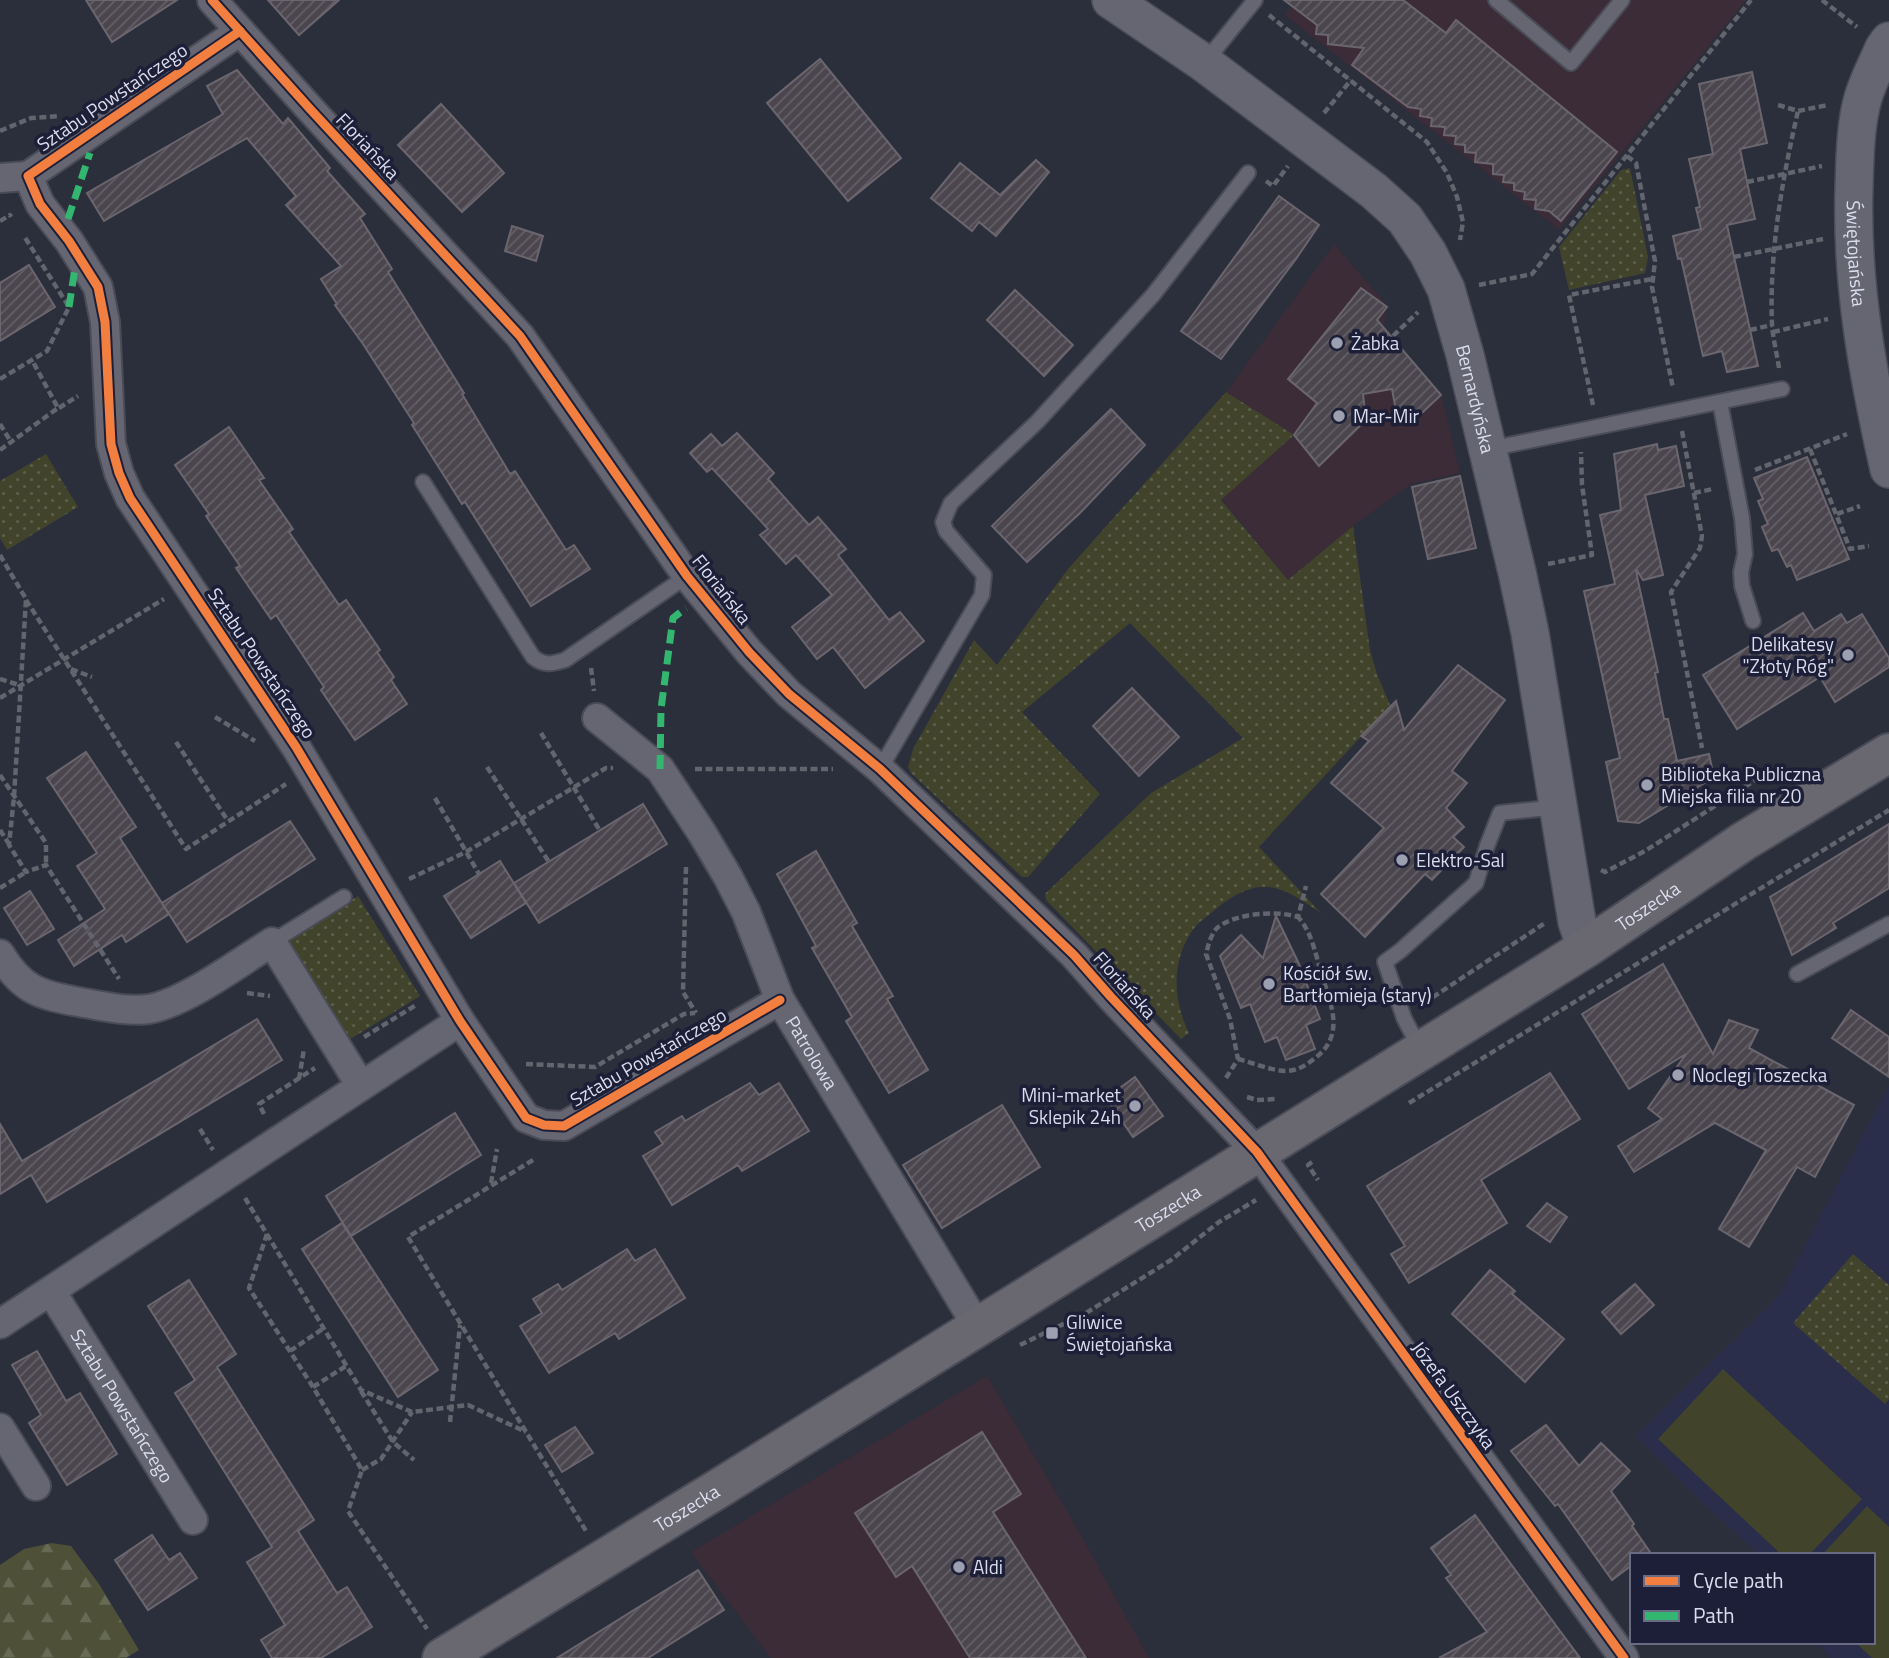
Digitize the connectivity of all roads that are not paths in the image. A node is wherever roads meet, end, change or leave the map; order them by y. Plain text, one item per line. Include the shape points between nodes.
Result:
1 (212, 0) edge
2 (1111, 0) edge
3 (1255, 0) edge
4 (1496, 0) edge
5 (1622, 0) edge
6 (240, 31) junction
7 (1886, 45) edge
8 (1204, 63) junction
9 (1248, 173) road end
10 (28, 176) junction
11 (0, 178) edge
12 (1783, 389) road end
13 (1720, 402) junction
14 (1489, 449) junction
15 (1889, 469) edge
16 (423, 482) dead end
17 (687, 576) junction
18 (1753, 621) dead end
19 (596, 706) road end
20 (1889, 753) edge
21 (880, 769) junction
22 (1558, 807) junction
23 (344, 897) dead end
24 (1889, 924) edge
25 (272, 942) junction
26 (1586, 948) junction
27 (0, 954) edge
28 (1797, 974) dead end
29 (780, 1000) junction
30 (460, 1021) junction
31 (1412, 1035) junction
32 (361, 1086) junction
33 (1257, 1152) junction
34 (51, 1292) junction
35 (2, 1320) edge
36 (976, 1326) junction
37 (0, 1428) edge
38 (36, 1486) dead end
39 (193, 1520) dead end
40 (435, 1644) edge
41 (1624, 1658) edge

1 - 6 street, Floriańska
2 - 8 street, Bernardyńska
3 - 8 lane
4 - 5 lane via 1571,63
6 - 10 street, Sztabu Powstańczego
6 - 17 street, Floriańska via 520,336
7 - 15 street, Świętojańska via 1863,98 1853,233 1868,376
8 - 14 street, Bernardyńska via 1405,219 1446,289
9 - 21 lane via 1153,295 1037,422 951,503 943,522 946,531 984,575 982,595
10 - 11 street, Sztabu Powstańczego
10 - 30 street, Sztabu Powstańczego via 40,204 98,286 105,322 111,444 130,498 296,747
12 - 13 lane
13 - 14 lane
13 - 18 lane via 1742,518 1742,586
14 - 22 street, Bernardyńska via 1530,633
16 - 17 lane via 540,662 565,660
17 - 21 street, Floriańska via 789,694
19 - 29 street, Patrolowa via 660,769 702,833 746,912
20 - 26 main road, Toszecka via 1744,841
21 - 33 street, Floriańska via 1074,954
22 - 26 street, Bernardyńska via 1577,922
22 - 31 lane via 1500,813 1476,883 1385,962
23 - 25 lane
24 - 28 lane
25 - 27 street via 170,1003 150,1009 127,1010 46,996 25,985
25 - 32 street
26 - 31 main road, Toszecka
29 - 30 street, Sztabu Powstańczego via 564,1126 526,1118
29 - 36 street, Patrolowa
30 - 32 street
31 - 33 main road, Toszecka
32 - 34 street
33 - 36 main road, Toszecka
33 - 41 street, Józefa Uszczyka
34 - 35 street
34 - 39 street, Sztabu Powstańczego
36 - 40 main road, Toszecka
37 - 38 street

